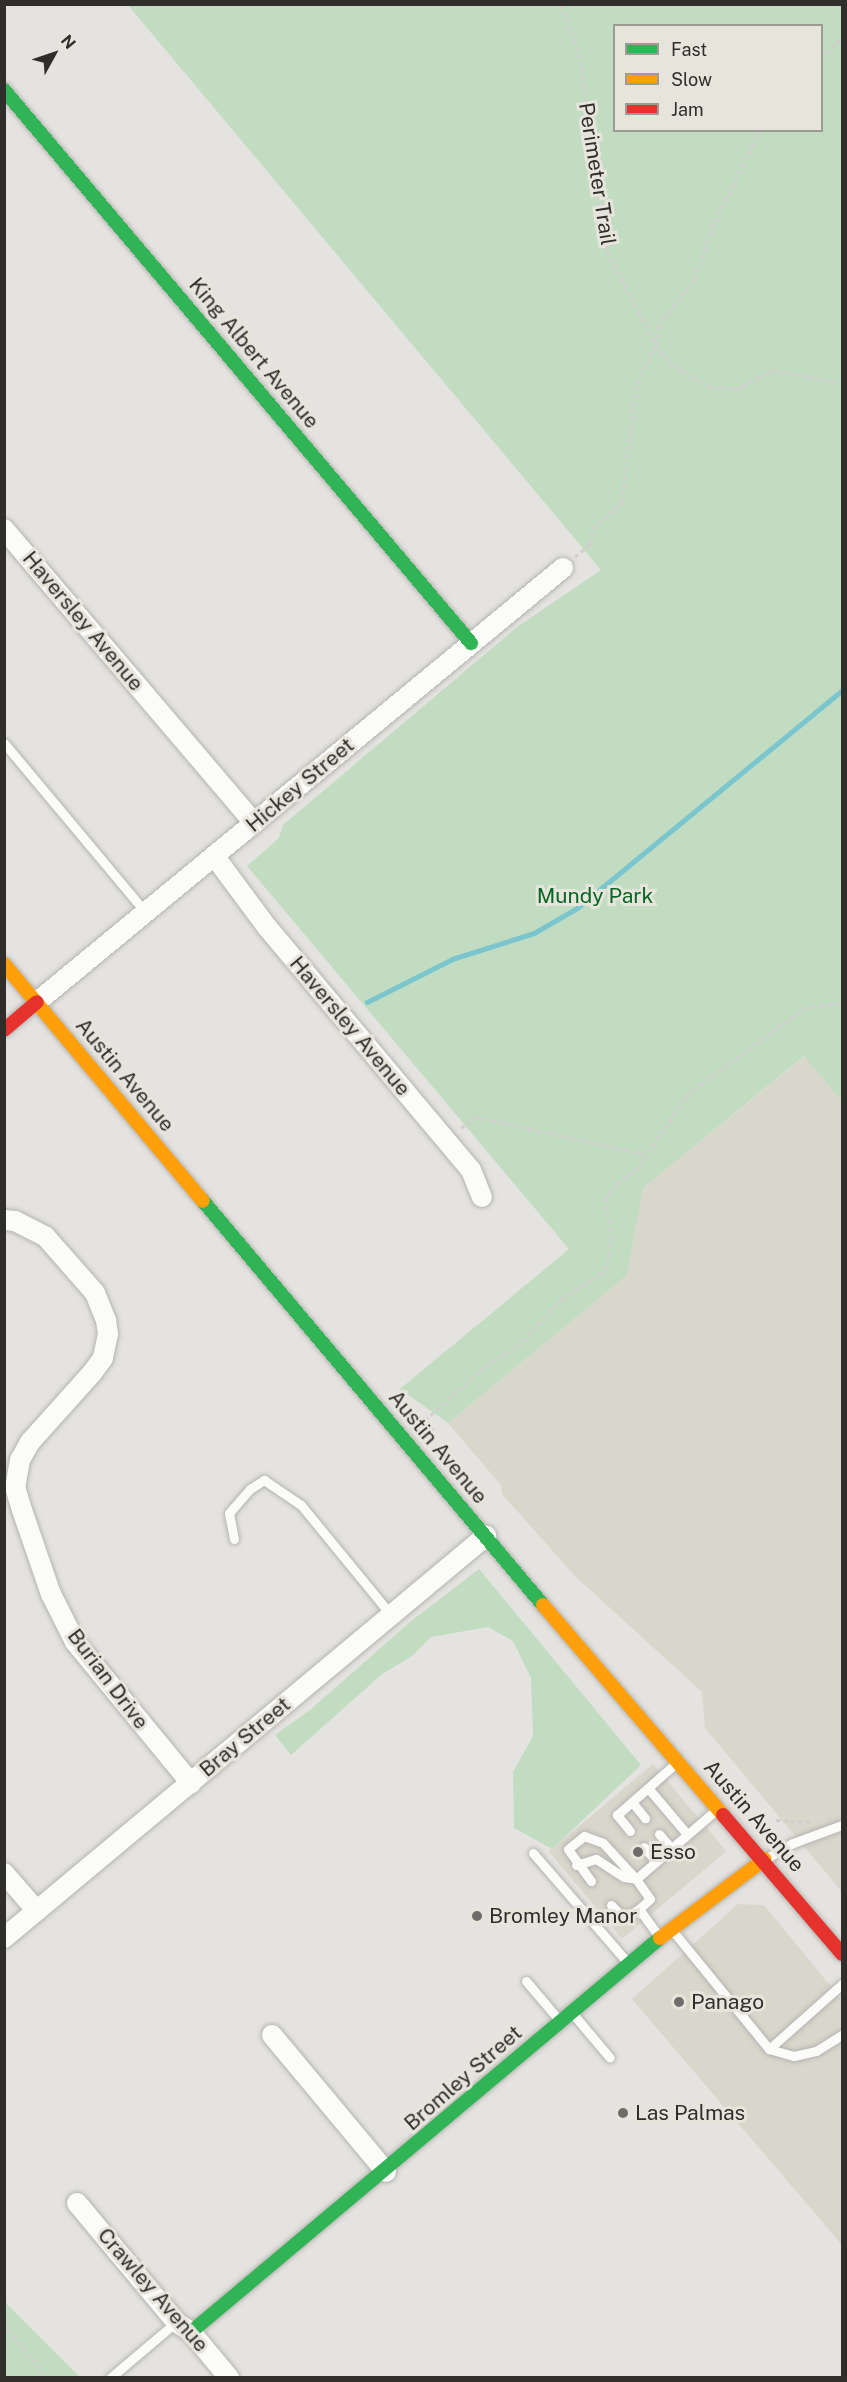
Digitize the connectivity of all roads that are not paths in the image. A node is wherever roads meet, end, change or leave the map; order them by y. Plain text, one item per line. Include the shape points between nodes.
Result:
1 (4, 90) edge
2 (4, 529) edge
3 (563, 568) road end
4 (471, 643) junction
5 (4, 744) edge
6 (254, 822) junction
7 (214, 857) junction
8 (147, 914) junction
9 (4, 964) edge
10 (37, 1002) junction
11 (4, 1030) edge
12 (482, 1197) dead end
13 (4, 1220) edge
14 (486, 1536) junction
15 (234, 1539) dead end
16 (392, 1616) junction
17 (679, 1761) junction
18 (191, 1783) junction
19 (648, 1788) junction
20 (632, 1802) junction
21 (719, 1807) junction
22 (645, 1818) dead end
23 (843, 1825) edge
24 (630, 1831) dead end
25 (659, 1834) dead end
26 (687, 1834) junction
27 (644, 1847) dead end
28 (671, 1848) junction
29 (533, 1853) dead end
30 (765, 1859) junction
31 (656, 1862) junction
32 (576, 1865) junction
33 (4, 1873) edge
34 (636, 1879) junction
35 (591, 1881) dead end
36 (611, 1905) dead end
37 (639, 1909) junction
38 (37, 1911) junction
39 (671, 1928) junction
40 (659, 1937) junction
41 (4, 1938) edge
42 (843, 1954) edge
43 (629, 1964) junction
44 (526, 1981) dead end
45 (843, 1984) edge
46 (572, 2012) junction
47 (560, 2022) junction
48 (843, 2034) edge
49 (272, 2035) dead end
50 (769, 2049) junction
51 (610, 2058) dead end
52 (386, 2172) junction
53 (77, 2203) dead end
54 (183, 2327) junction
55 (110, 2378) edge
56 (229, 2378) edge

1 - 4 street, King Albert Avenue
2 - 6 street, Haversley Avenue
3 - 4 street, Hickey Street
4 - 6 street, Hickey Street
5 - 8 lane
6 - 7 street, Hickey Street
7 - 8 street, Hickey Street
7 - 12 street, Haversley Avenue via 267,927 471,1170
8 - 10 street, Hickey Street
9 - 10 street, Austin Avenue
10 - 11 street
10 - 14 street, Austin Avenue
13 - 18 street, Burian Drive via 15,1221 45,1236 95,1293 108,1334 103,1358 30,1442 20,1460 15,1487 22,1510 51,1594 75,1642
14 - 16 street, Bray Street
14 - 17 street, Austin Avenue
15 - 16 lane via 229,1513 250,1489 264,1480 300,1505
16 - 18 street, Bray Street
17 - 19 lane
17 - 21 street, Austin Avenue
18 - 38 street, Bray Street
19 - 20 lane
19 - 26 lane
20 - 22 lane
20 - 24 lane via 617,1815
21 - 26 lane
21 - 30 street, Austin Avenue
23 - 30 lane via 793,1843
25 - 28 lane
26 - 28 lane
27 - 31 lane
28 - 31 lane
29 - 43 lane
30 - 39 street, Bromley Street
30 - 42 street, Austin Avenue
31 - 34 lane
32 - 34 lane via 597,1859 624,1877
32 - 34 lane via 568,1849 584,1836 593,1838 608,1848
32 - 35 lane
33 - 38 street
34 - 37 lane via 650,1899
36 - 37 lane via 620,1914 629,1915
37 - 40 lane
38 - 41 street, Bray Street
39 - 40 street, Bromley Street
39 - 50 lane
40 - 43 street, Bromley Street
43 - 46 street, Bromley Street
44 - 47 lane
45 - 50 lane
46 - 47 street, Bromley Street
46 - 51 lane
47 - 52 street, Bromley Street
48 - 50 lane via 816,2051 794,2056
49 - 52 street
52 - 54 street, Bromley Street
53 - 54 street, Crawley Avenue
54 - 55 lane
54 - 56 street, Crawley Avenue

